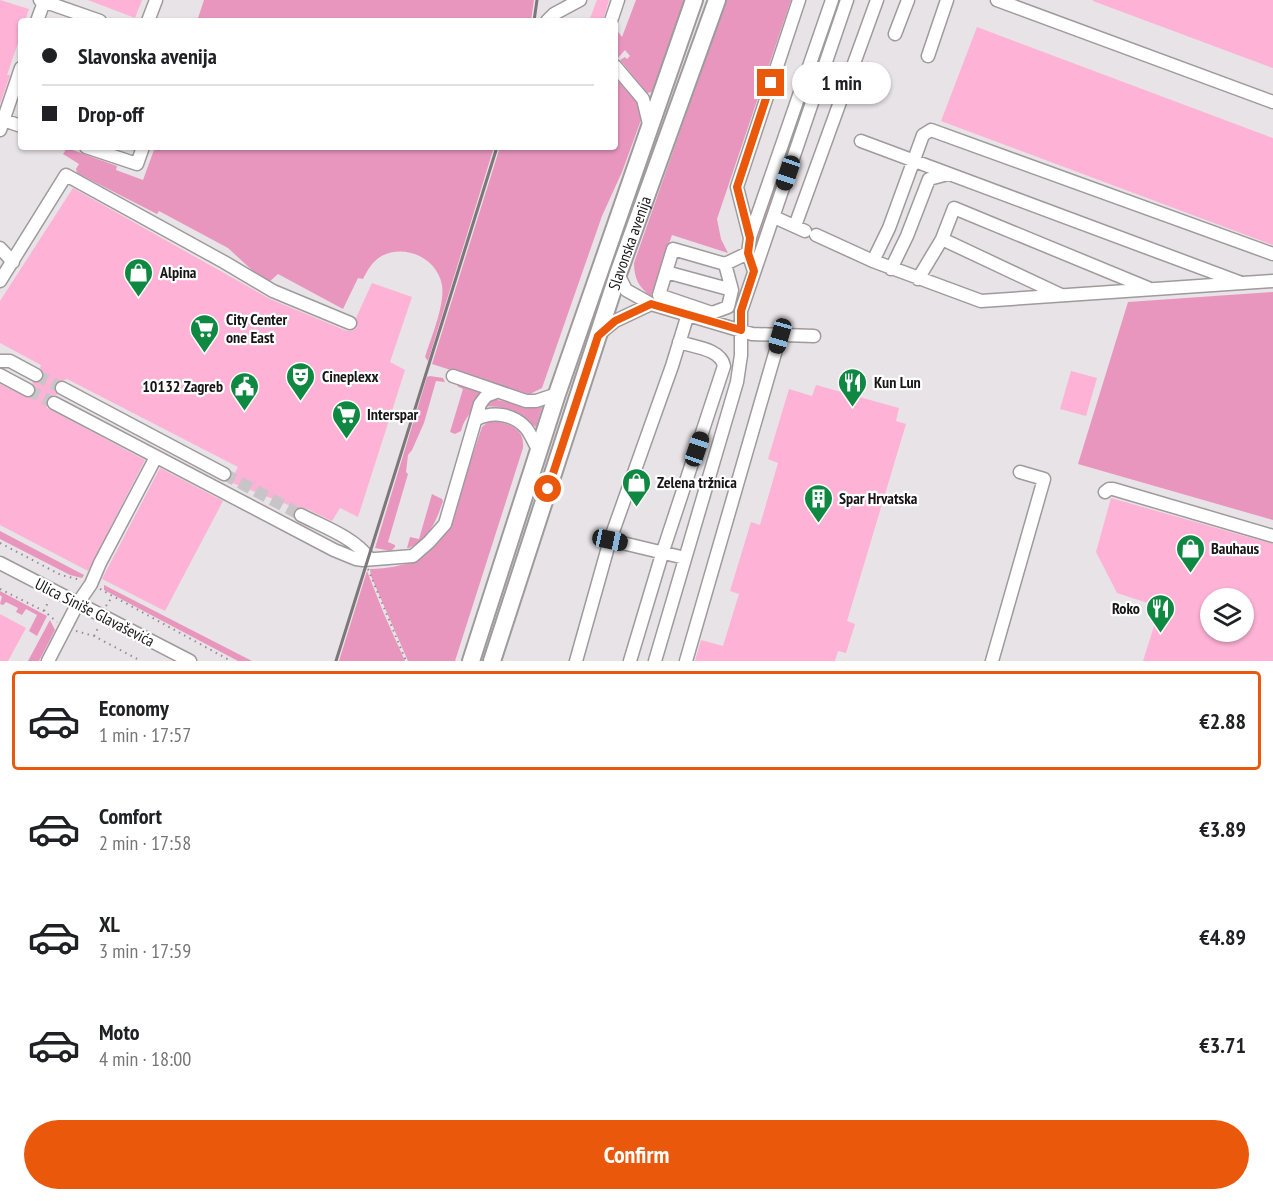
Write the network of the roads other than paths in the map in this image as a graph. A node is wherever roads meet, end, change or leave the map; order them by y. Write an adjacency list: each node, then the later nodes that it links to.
1 (156, 0): 16 (street)
2 (580, 0): 17 (street)
3 (618, 0): 18 (street)
4 (694, 0): 24 (main road, Slavonska avenija)
5 (717, 0): 45 (main road, Slavonska avenija)
6 (799, 0): 34 (street)
7 (832, 0): 34 (street)
8 (847, 0): 32 (street)
9 (877, 0): 33 (street)
10 (908, 0): 19 (street)
11 (947, 0): 20 (street)
12 (997, 0): 23 (street)
13 (42, 1): 14 (street); 15 (street)
14 (39, 18)
15 (91, 18)
16 (149, 18)
17 (550, 18)
18 (612, 18)
19 (895, 34)
20 (928, 56)
21 (618, 70): 24 (street)
22 (18, 77): 25 (street)
23 (1273, 102)
24 (650, 124): 68 (main road, Slavonska avenija)
25 (2, 125): 26 (street)
26 (18, 126)
27 (861, 141): 30 (street)
28 (95, 150): 29 (street)
29 (142, 150)
30 (913, 162): 31 (street); 38 (street); 39 (street)
31 (948, 174): 42 (street); 49 (street)
32 (774, 217): 33 (street); 43 (street)
33 (806, 231): 39 (street)
34 (750, 238): 37 (street)
35 (942, 239): 46 (street); 51 (street); 52 (street)
36 (0, 248): 40 (street)
37 (748, 253): 41 (street); 43 (street)
38 (1273, 254)
39 (873, 261): 42 (street)
40 (13, 262): 47 (street); 55 (street)
41 (725, 264): 44 (street); 50 (street)
42 (891, 269): 46 (street)
43 (754, 271): 56 (street)
44 (666, 272): 50 (street); 50 (street)
45 (618, 274): 53 (street); 57 (main road, Slavonska avenija)
46 (918, 279): 52 (street)
47 (0, 281)
48 (1273, 281): 49 (street)
49 (1243, 283): 51 (street)
50 (732, 290)
51 (1152, 290): 52 (street)
52 (1063, 296)
53 (651, 304): 54 (street); 57 (street)
54 (688, 314): 56 (street); 60 (street)
55 (350, 323)
56 (741, 330): 58 (street); 80 (street)
57 (598, 336): 87 (main road, Slavonska avenija)
58 (780, 336): 59 (street); 91 (street)
59 (814, 336)
60 (680, 342): 78 (street); 79 (street)
61 (0, 362): 63 (street)
62 (0, 375): 66 (street)
63 (36, 375)
64 (453, 376): 67 (street)
65 (62, 388): 74 (street)
66 (28, 390)
67 (496, 392): 68 (street); 70 (street)
68 (557, 394): 71 (main road, Slavonska avenija)
69 (54, 403): 72 (street)
70 (477, 419): 71 (street); 81 (street)
71 (538, 449): 86 (main road, Slavonska avenija)
72 (156, 457): 81 (street); 83 (street)
73 (1020, 471): 92 (street)
74 (224, 474)
75 (1105, 492): 77 (street)
76 (301, 515): 81 (street)
77 (1273, 536)
78 (610, 540): 79 (street); 88 (street)
79 (663, 552): 80 (street); 89 (street)
80 (685, 558): 90 (street)
81 (364, 562)
82 (0, 564): 83 (street, Ulica Siniše Glavaševića)
83 (78, 603): 84 (street); 85 (street, Ulica Siniše Glavaševića)
84 (48, 661)
85 (190, 661)
86 (471, 661)
87 (492, 661)
88 (576, 661)
89 (630, 661)
90 (655, 661)
91 (686, 661)
92 (993, 661)

